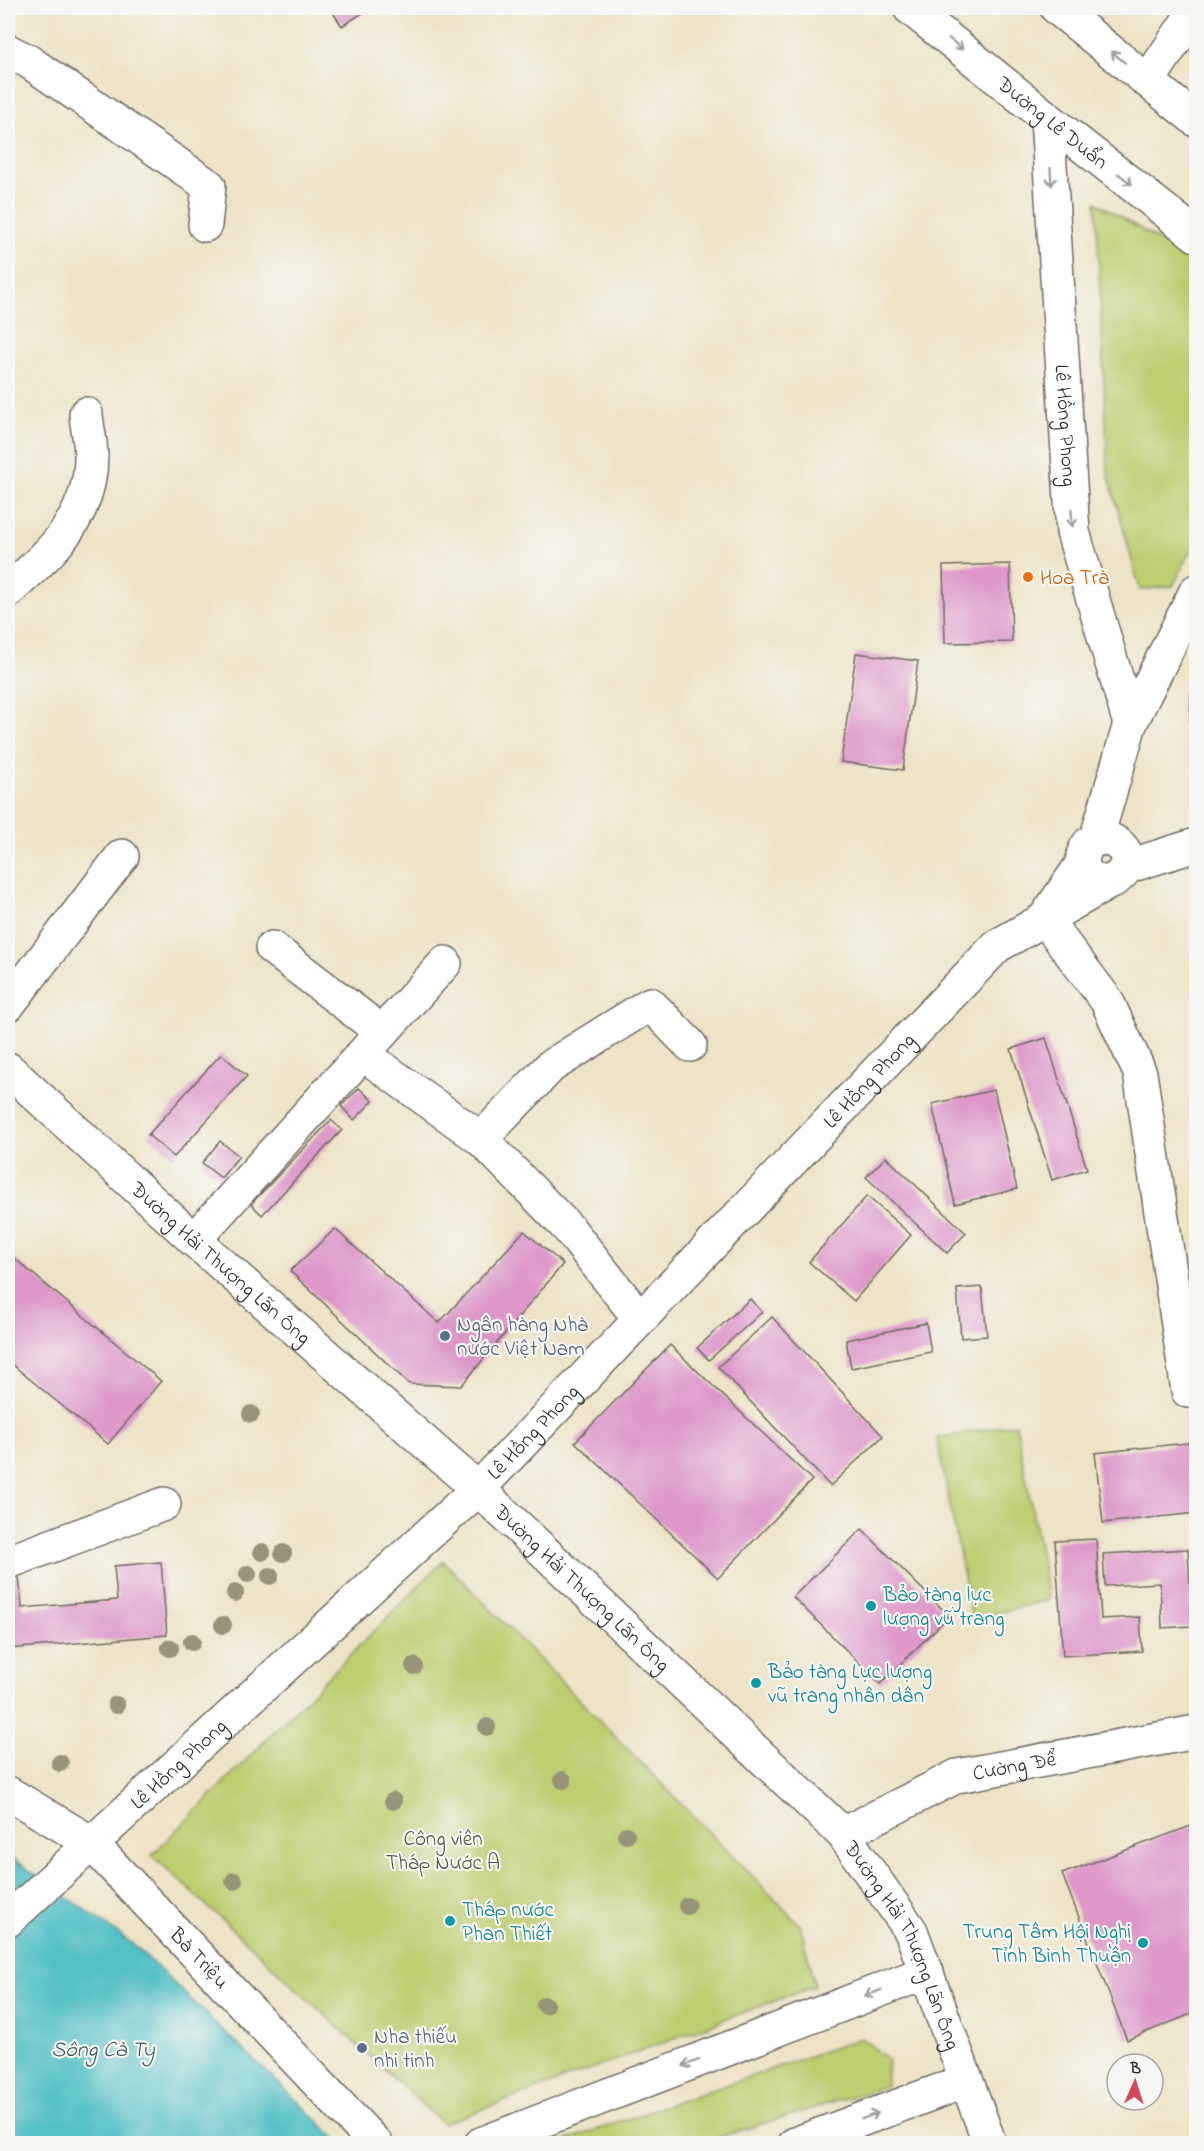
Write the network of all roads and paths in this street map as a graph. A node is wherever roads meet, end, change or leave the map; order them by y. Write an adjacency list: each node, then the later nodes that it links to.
1 (910, 8): 6 (street, Đường Lê Duẩn, one-way to 6)
2 (1057, 8): 5 (street, one-way to 2)
3 (1197, 9): 5 (street)
4 (8, 51): 8 (street)
5 (1148, 81): 7 (street)
6 (1047, 118): 9 (street, Đường Lê Duẩn, one-way to 9); 13 (street, Lê Hồng Phong, one-way to 13)
7 (1197, 120)
8 (205, 225)
9 (1197, 235)
10 (86, 414): 11 (street)
11 (8, 591)
12 (1197, 591): 13 (street, Lê Hồng Phong)
13 (1130, 724): 15 (street, Lê Hồng Phong)
14 (1197, 845): 17 (street, Lê Hồng Phong)
15 (1089, 852): 17 (street); 18 (street, Lê Hồng Phong)
16 (122, 856): 21 (street)
17 (1118, 874): 18 (street, Lê Hồng Phong)
18 (1045, 919): 27 (street, Lê Hồng Phong); 28 (street)
19 (272, 948): 22 (street)
20 (444, 963): 22 (street)
21 (8, 1005)
22 (373, 1043): 25 (street); 26 (street)
23 (690, 1045): 25 (street)
24 (8, 1069): 26 (street, Đường Hải Thượng Lãn Ông)
25 (481, 1139): 27 (street)
26 (194, 1240): 29 (street, Đường Hải Thượng Lãn Ông)
27 (640, 1319): 29 (street, Lê Hồng Phong)
28 (1188, 1391)
29 (478, 1489): 34 (street, Đường Hải Thượng Lãn Ông); 35 (street, Lê Hồng Phong)
30 (164, 1504): 31 (street)
31 (8, 1562)
32 (1197, 1732): 34 (street, Cường Để)
33 (8, 1793): 35 (street, Bà Triệu)
34 (843, 1834): 37 (street, Đường Hải Thượng Lãn Ông)
35 (90, 1842): 36 (street, Lê Hồng Phong); 39 (street, Bà Triệu)
36 (8, 1920)
37 (927, 1972): 38 (street, Đường Hải Thượng Lãn Ông); 40 (street, one-way to 40)
38 (966, 2081): 41 (street, one-way to 38); 42 (street, Đường Hải Thượng Lãn Ông)
39 (376, 2144)
40 (480, 2144)
41 (795, 2144)
42 (990, 2144)

